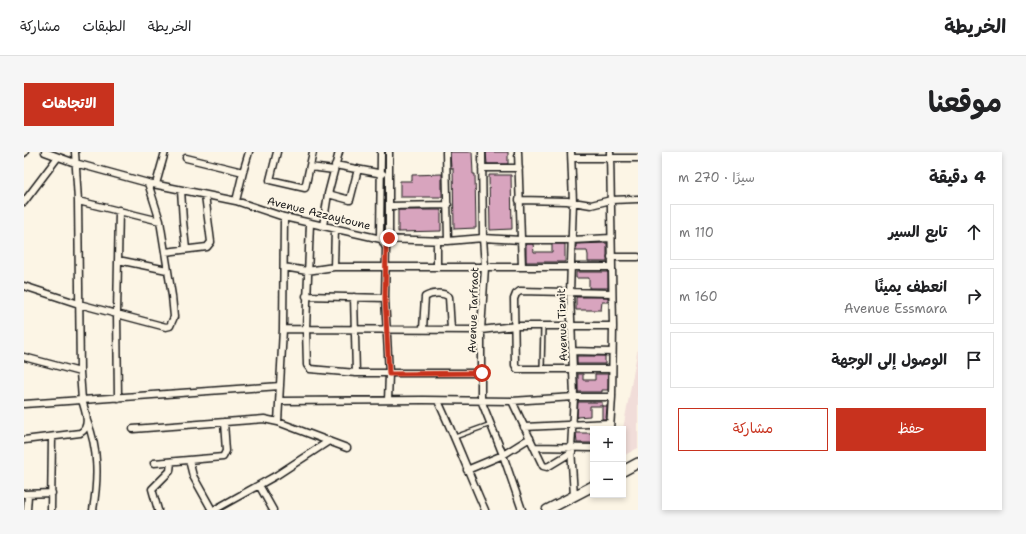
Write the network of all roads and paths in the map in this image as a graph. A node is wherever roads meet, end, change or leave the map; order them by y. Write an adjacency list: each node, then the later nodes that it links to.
1 (45, 152): 15 (street, Avenue Azzaytoune)
2 (75, 152): 18 (street)
3 (165, 152): 28 (street)
4 (249, 152): 24 (street)
5 (277, 152): 19 (street)
6 (313, 152): 19 (street)
7 (339, 152): 20 (street)
8 (381, 152): 25 (street)
9 (389, 152): 26 (street)
10 (446, 152): 39 (street)
11 (482, 152): 21 (street, Avenue Tarfraot)
12 (518, 152): 22 (street)
13 (572, 155): 14 (street); 38 (street, Avenue Tiznit)
14 (610, 155): 17 (street); 34 (street)
15 (58, 157): 18 (street, Avenue Azzaytoune); 37 (street)
16 (186, 158): 24 (street)
17 (638, 158)
18 (76, 163): 27 (street, Avenue Azzaytoune); 35 (street)
19 (310, 167): 20 (street)
20 (334, 168): 23 (street); 30 (street)
21 (482, 168): 22 (street); 47 (street, Avenue Tarfraot)
22 (519, 168): 33 (street)
23 (358, 169): 25 (street); 30 (street)
24 (243, 172): 36 (street)
25 (380, 174): 26 (street); 49 (street)
26 (389, 175): 40 (street)
27 (148, 183): 28 (street, Avenue Azzaytoune); 43 (street)
28 (156, 184): 29 (street, Avenue Azzaytoune)
29 (181, 190): 31 (street, Avenue Azzaytoune); 56 (street)
30 (328, 194): 45 (street)
31 (205, 195): 36 (street, Avenue Azzaytoune); 56 (street)
32 (638, 199): 34 (street)
33 (519, 200): 38 (street); 51 (street)
34 (612, 200): 38 (street); 48 (street)
35 (78, 201): 41 (street); 77 (street)
36 (236, 201): 42 (street, Avenue Azzaytoune)
37 (24, 202)
38 (573, 202): 52 (street, Avenue Tiznit)
39 (448, 205): 40 (street); 54 (street)
40 (389, 206): 50 (street)
41 (119, 210): 43 (street); 60 (street)
42 (284, 217): 44 (street, Avenue Azzaytoune); 62 (street)
43 (160, 221): 57 (street)
44 (310, 223): 45 (street, Avenue Azzaytoune); 70 (street)
45 (323, 226): 46 (street, Avenue Azzaytoune)
46 (335, 229): 49 (street, Avenue Azzaytoune); 63 (street)
47 (483, 238): 51 (street, Avenue Azzaytoune); 54 (street, Avenue Azzaytoune); 65 (street, Avenue Tarfraot)
48 (611, 238): 52 (street, Avenue Azzaytoune); 58 (street)
49 (381, 239): 50 (street, Avenue Azzaytoune); 55 (street)
50 (389, 240): 53 (street, Avenue Azzaytoune); 55 (street)
51 (521, 240): 52 (street, Avenue Azzaytoune); 66 (street)
52 (572, 240): 61 (street, Avenue Tiznit)
53 (437, 241): 54 (street, Avenue Azzaytoune); 64 (street)
54 (448, 241)
55 (386, 248): 67 (street)
56 (186, 249): 57 (street)
57 (165, 252): 69 (street)
58 (611, 257): 59 (street); 68 (street)
59 (638, 257)
60 (118, 260): 69 (street); 78 (street)
61 (571, 266): 66 (street); 68 (street); 72 (street, Avenue Tiznit)
62 (284, 267): 70 (street); 83 (street)
63 (334, 267): 67 (street); 70 (street)
64 (437, 267): 65 (street); 67 (street)
65 (485, 267): 66 (street); 89 (street, Avenue Tarfraot)
66 (522, 267)
67 (386, 268): 76 (street)
68 (611, 268): 73 (street)
69 (167, 270): 78 (street)
70 (307, 271): 74 (street)
71 (24, 286): 77 (street)
72 (570, 293): 73 (street); 79 (street); 81 (street, Avenue Tiznit)
73 (612, 293): 82 (street)
74 (306, 296): 75 (street); 84 (street)
75 (354, 297): 76 (street); 88 (street)
76 (385, 298): 85 (street)
77 (79, 304): 78 (street); 96 (street)
78 (117, 313): 103 (street)
79 (514, 326): 80 (street); 89 (street); 93 (street)
80 (543, 326): 81 (street); 93 (lane)
81 (570, 326): 82 (street); 90 (street, Avenue Tiznit)
82 (613, 326): 91 (street)
83 (283, 329): 84 (street); 100 (street)
84 (306, 329): 88 (street); 97 (street)
85 (387, 329): 86 (street); 88 (street); 99 (street)
86 (423, 329): 87 (street); 87 (street)
87 (451, 329): 89 (street)
88 (355, 330): 97 (street)
89 (481, 330): 98 (street, Avenue Tarfraot)
90 (572, 351): 91 (street); 94 (street, Avenue Tiznit)
91 (612, 352): 95 (street)
92 (24, 357): 96 (street)
93 (542, 369): 94 (street)
94 (573, 369): 95 (street); 101 (street, Avenue Tiznit)
95 (612, 369): 102 (street)
96 (80, 372): 104 (street)
97 (356, 373): 99 (street)
98 (482, 373): 99 (street); 106 (street, Avenue Tarfraot)
99 (389, 374): 105 (street)
100 (280, 386): 103 (street); 107 (street)
101 (574, 397): 102 (street); 109 (street); 115 (street, Avenue Tiznit)
102 (612, 397): 116 (street)
103 (118, 398): 104 (street)
104 (82, 400): 110 (street); 111 (street)
105 (388, 400): 107 (street); 108 (street)
106 (481, 400): 108 (street); 109 (street); 114 (street, Avenue Tarfraot)
107 (280, 401): 113 (street)
108 (438, 401): 120 (street)
109 (512, 401): 117 (street)
110 (24, 404)
111 (87, 422): 119 (street); 142 (street)
112 (224, 422): 113 (street); 118 (street); 129 (street)
113 (278, 422): 123 (street)
114 (491, 424): 120 (lane); 128 (street, Avenue Tarfraot)
115 (573, 424): 116 (street); 117 (street); 127 (street, Avenue Tiznit)
116 (610, 426)
117 (524, 427): 121 (street)
118 (133, 429)
119 (52, 436): 122 (street); 137 (street)
120 (455, 437): 134 (street)
121 (530, 438): 124 (street); 128 (street)
122 (24, 440)
123 (330, 442): 125 (street); 135 (street)
124 (535, 447): 127 (street); 127 (street)
125 (347, 448)
126 (590, 448): 127 (street)
127 (572, 450): 139 (street, Avenue Tiznit)
128 (503, 455): 134 (street); 147 (street, Avenue Tarfraot)
129 (189, 460): 130 (street); 144 (street)
130 (172, 462): 131 (street); 143 (street)
131 (154, 463)
132 (638, 463): 133 (street)
133 (626, 469)
134 (467, 470): 146 (street)
135 (259, 485): 144 (street); 145 (street)
136 (590, 488): 139 (street)
137 (52, 493): 138 (street); 141 (street)
138 (26, 495): 140 (street)
139 (574, 496): 148 (street)
140 (27, 510)
141 (52, 510)
142 (94, 510)
143 (158, 510)
144 (213, 510)
145 (273, 510)
146 (485, 510)
147 (522, 510)
148 (547, 510)

